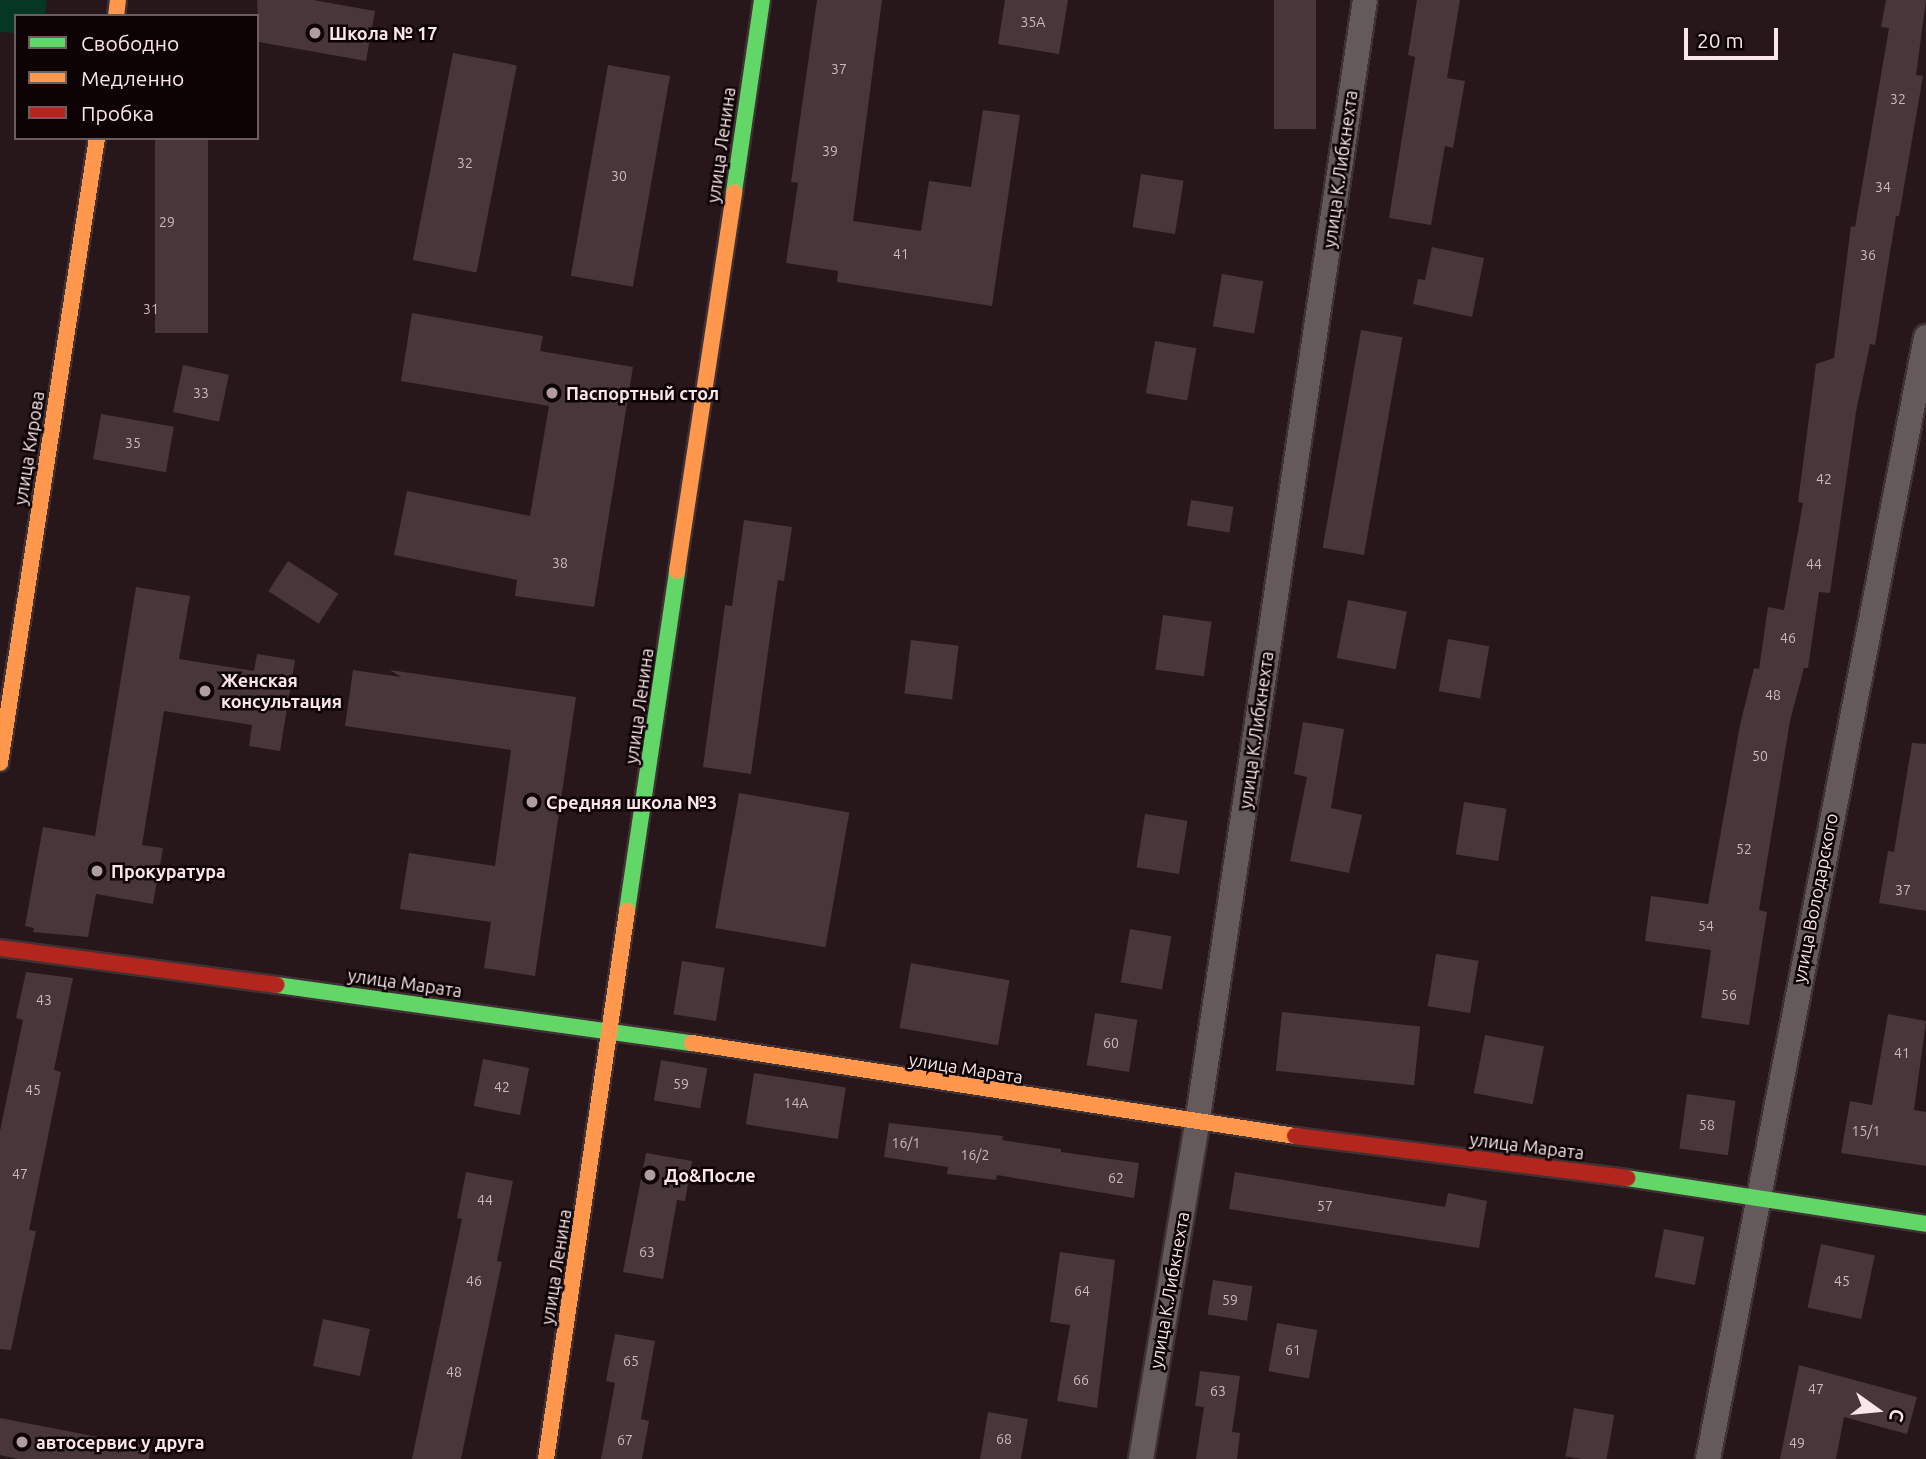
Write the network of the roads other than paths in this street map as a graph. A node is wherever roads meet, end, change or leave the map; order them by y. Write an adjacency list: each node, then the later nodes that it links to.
1 (762, 0): 7 (main road, улица Ленина)
2 (1365, 0): 8 (street, улица К.Либкнехта)
3 (97, 140): 5 (main road, улица Кирова)
4 (1926, 337): 9 (street, улица Володарского)
5 (0, 763)
6 (0, 948): 7 (main road, улица Марата)
7 (611, 1030): 8 (main road, улица Марата); 11 (main road, улица Ленина)
8 (1198, 1124): 9 (main road, улица Марата); 12 (street, улица К.Либкнехта)
9 (1755, 1197): 10 (main road, улица Марата); 13 (street, улица Володарского)
10 (1926, 1224)
11 (547, 1459)
12 (1141, 1459)
13 (1708, 1459)

